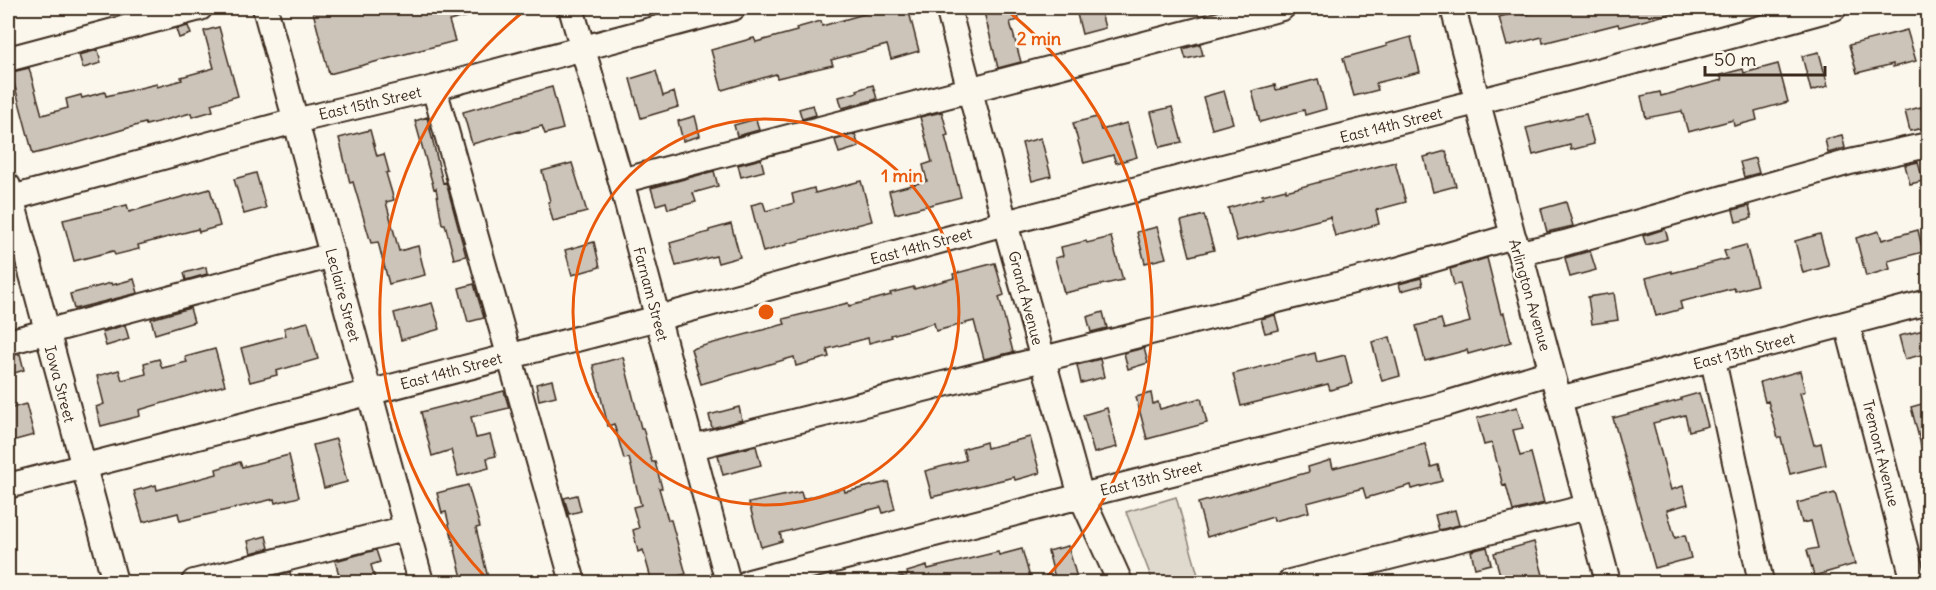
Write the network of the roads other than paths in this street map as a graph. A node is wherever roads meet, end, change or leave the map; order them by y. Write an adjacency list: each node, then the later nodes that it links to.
1 (200, 8): 10 (street)
2 (265, 8): 14 (street, Leclaire Street)
3 (571, 8): 9 (street, Farnam Street)
4 (733, 8): 9 (street, East 15th Street)
5 (948, 8): 12 (street, Grand Avenue)
6 (1282, 8): 12 (street)
7 (1454, 8): 13 (street, Arlington Avenue)
8 (1834, 8): 13 (street, East 14th Street)
9 (583, 48): 11 (street, East 15th Street); 16 (street, Farnam Street)
10 (8, 59)
11 (434, 88): 14 (street, East 15th Street); 26 (street)
12 (970, 89): 16 (street); 18 (street, Grand Avenue)
13 (1479, 102): 18 (street, East 14th Street); 19 (street, Arlington Avenue)
14 (295, 121): 17 (street, East 15th Street); 20 (street, Leclaire Street)
15 (1929, 145): 19 (street)
16 (621, 181): 22 (street, Farnam Street)
17 (9, 194): 24 (street, Iowa Street)
18 (1005, 223): 22 (street, East 14th Street); 27 (street, Grand Avenue)
19 (1516, 245): 27 (street); 29 (street, Arlington Avenue)
20 (333, 255): 24 (street); 30 (street, Leclaire Street)
21 (1929, 302): 23 (street, East 13th Street)
22 (658, 318): 26 (street, East 14th Street); 32 (street, Farnam Street)
23 (1847, 324): 28 (street, East 13th Street); 48 (street, Tremont Avenue)
24 (46, 331): 25 (street); 33 (street, Iowa Street)
25 (8, 342)
26 (510, 356): 30 (street, East 14th Street); 41 (street)
27 (1042, 358): 32 (street); 35 (street, Grand Avenue)
28 (1713, 360): 31 (street, East 13th Street); 47 (street)
29 (1551, 372): 31 (street, Arlington Avenue); 35 (street, East 13th Street)
30 (370, 393): 33 (street, East 14th Street); 37 (street, Leclaire Street)
31 (1559, 399): 36 (street, Arlington Avenue)
32 (693, 447): 42 (street, Farnam Street)
33 (83, 467): 34 (street, East 14th Street); 38 (street, Iowa Street)
34 (8, 486)
35 (1081, 496): 43 (street, East 13th Street); 44 (street, Grand Avenue)
36 (1587, 507): 45 (street); 46 (street, Arlington Avenue)
37 (407, 528): 39 (street); 40 (street, Leclaire Street)
38 (114, 582)
39 (194, 582)
40 (421, 582)
41 (573, 582)
42 (728, 582)
43 (749, 582)
44 (1120, 582)
45 (1290, 582)
46 (1608, 582)
47 (1761, 582)
48 (1914, 582)

